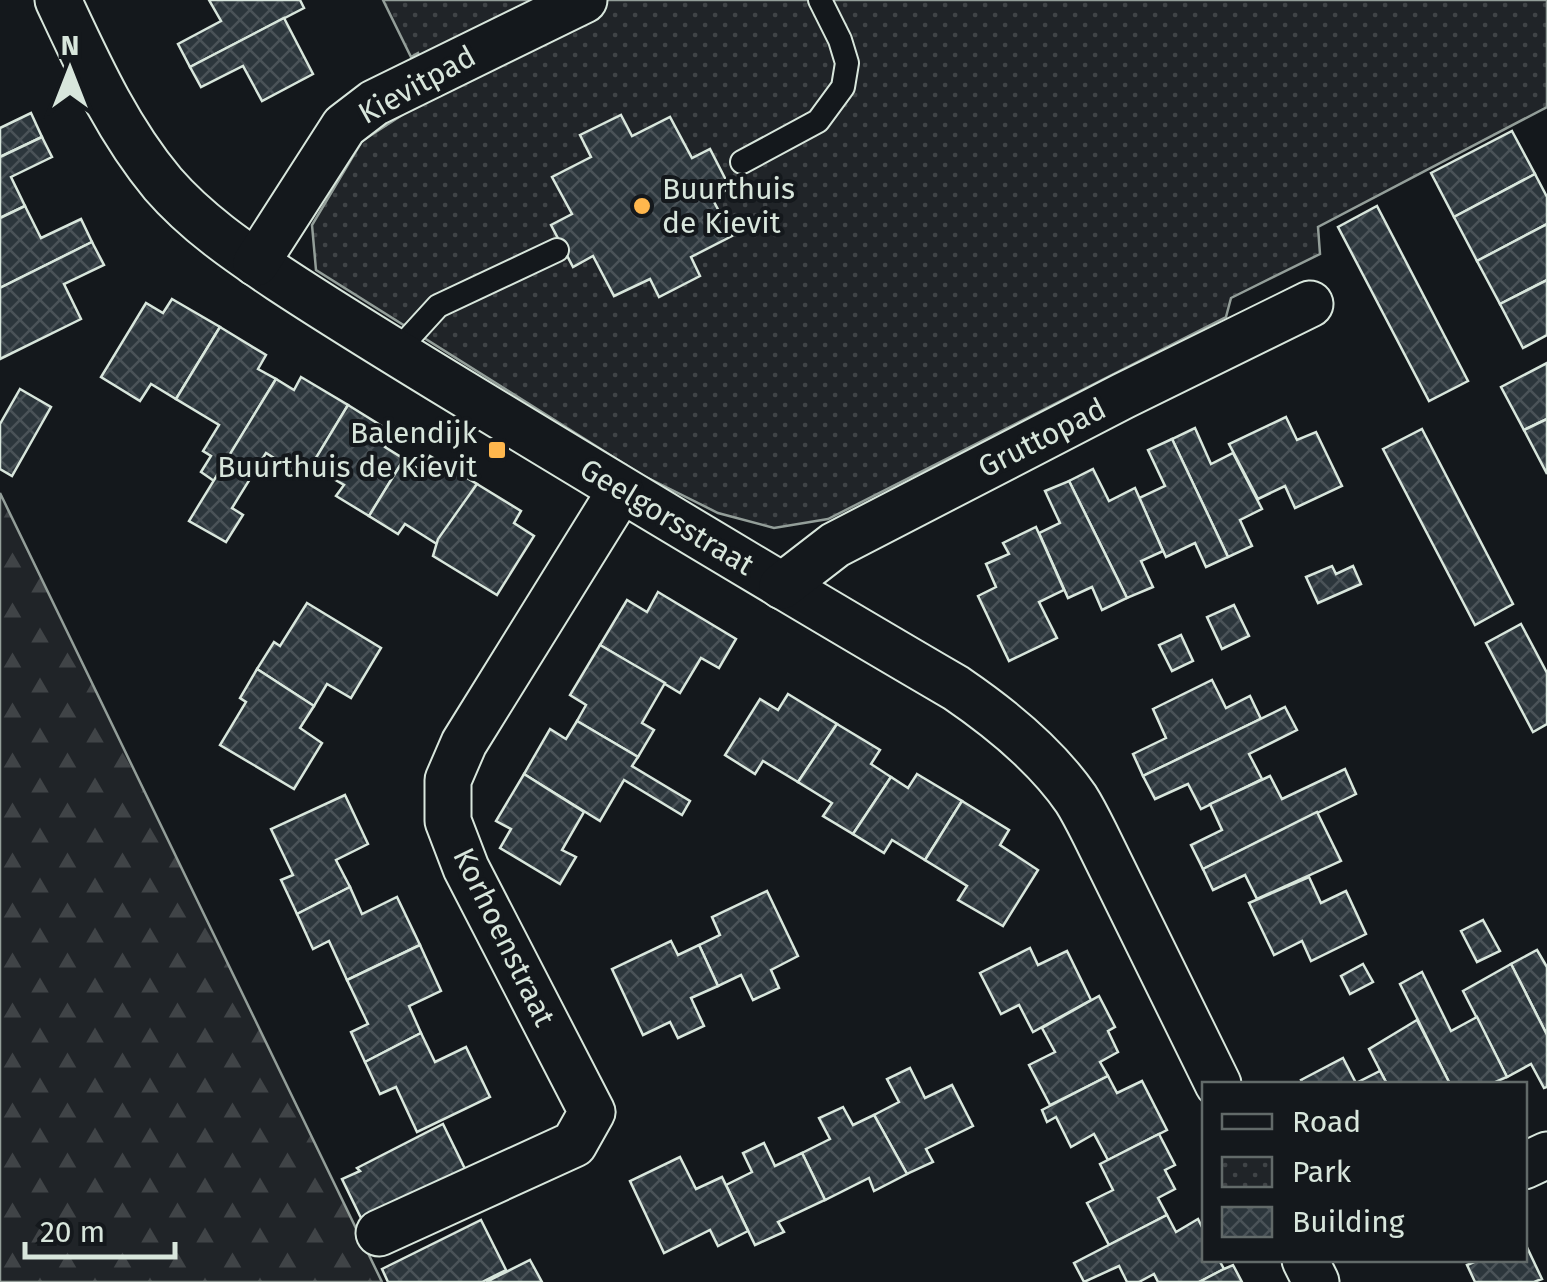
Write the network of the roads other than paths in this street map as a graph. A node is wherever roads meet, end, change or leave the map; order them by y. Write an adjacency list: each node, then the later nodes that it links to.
1 (58, 0): 6 (street, Geelgorsstraat)
2 (584, 0): 6 (street, Kievitpad)
3 (820, 0): 4 (lane)
4 (742, 162)
5 (557, 250): 8 (lane)
6 (256, 263): 8 (street, Geelgorsstraat)
7 (1310, 304): 10 (street, Gruttopad)
8 (396, 352): 9 (street, Geelgorsstraat)
9 (620, 490): 10 (street, Geelgorsstraat); 12 (street, Korhoenstraat)
10 (782, 586): 11 (street, Geelgorsstraat)
11 (1217, 1082)
12 (380, 1234)

